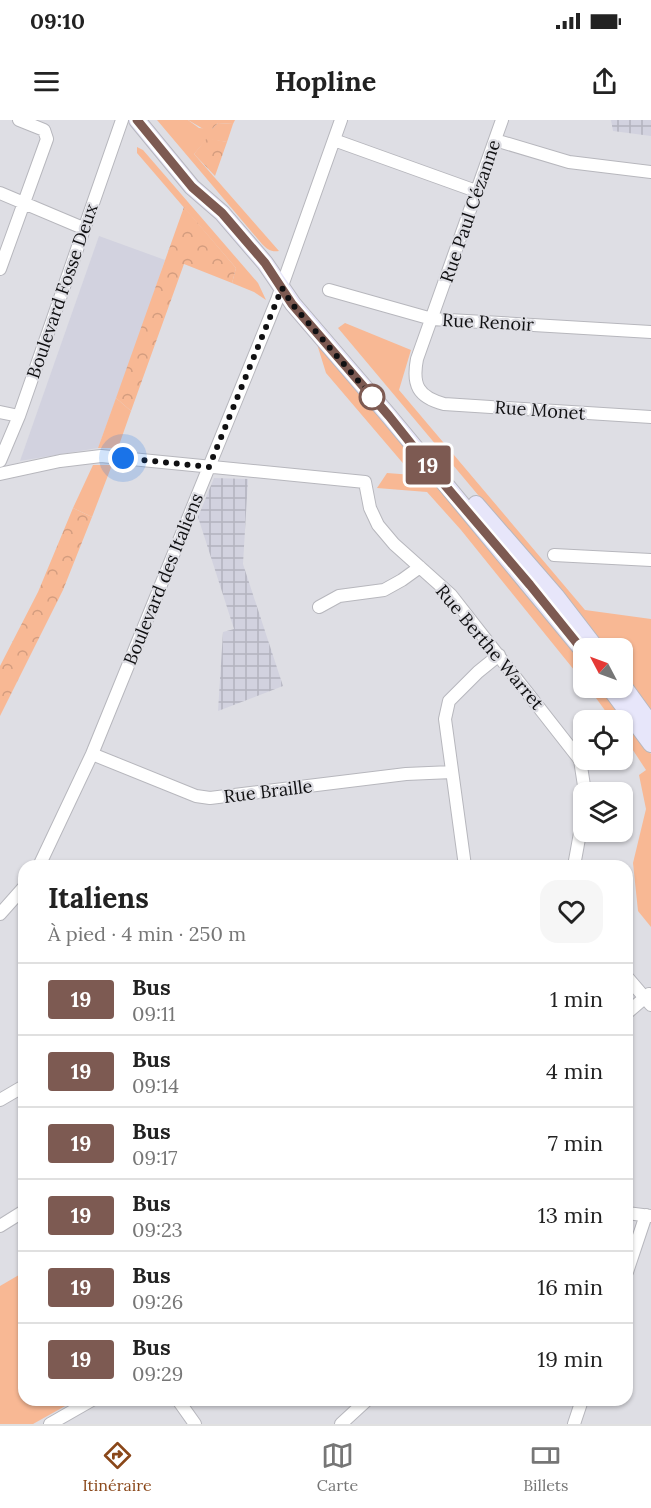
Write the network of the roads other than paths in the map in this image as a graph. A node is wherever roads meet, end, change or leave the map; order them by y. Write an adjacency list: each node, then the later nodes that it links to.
1 (19, 120): 11 (street)
2 (122, 120): 12 (street, Boulevard Fosse Deux)
3 (137, 120): 14 (main road)
4 (341, 120): 6 (street, Boulevard des Italiens)
5 (502, 120): 7 (street, Rue Paul Cézanne)
6 (334, 140): 9 (street); 14 (street, Boulevard des Italiens)
7 (495, 140): 8 (street); 9 (street, Rue Paul Cézanne)
8 (651, 172)
9 (476, 191): 16 (street, Rue Paul Cézanne)
10 (0, 193): 11 (street)
11 (25, 203): 12 (street); 13 (street)
12 (83, 228): 20 (street, Boulevard Fosse Deux)
13 (0, 269)
14 (282, 288): 21 (main road); 24 (street, Boulevard des Italiens)
15 (328, 290): 16 (street, Rue Renoir)
16 (432, 319): 17 (street, Rue Renoir); 18 (street, Rue Paul Cézanne)
17 (651, 332)
18 (429, 400): 22 (street, Rue Monet)
19 (0, 412): 20 (street)
20 (19, 416): 23 (street, Boulevard Fosse Deux)
21 (389, 416): 30 (main road); 31 (main road)
22 (651, 417)
23 (0, 461)
24 (209, 467): 25 (street); 28 (street, Rue Berthe Warret); 37 (street, Boulevard des Italiens)
25 (0, 474)
26 (554, 555): 27 (street)
27 (651, 560)
28 (420, 567): 29 (street); 32 (street, Rue Berthe Warret)
29 (319, 607)
30 (573, 638)
31 (588, 638)
32 (499, 655): 38 (street); 39 (street, Rue Berthe Warret)
33 (617, 698): 36 (main road)
34 (632, 698): 35 (main road)
35 (651, 724)
36 (651, 744)
37 (92, 754): 38 (street, Rue Braille); 41 (street, Boulevard des Italiens)
38 (452, 772): 42 (street)
39 (583, 782)
40 (578, 842): 43 (street)
41 (42, 860)
42 (464, 860)
43 (575, 860)
44 (18, 894): 45 (street)
45 (0, 914)
46 (633, 983): 47 (street)
47 (649, 998): 48 (street)
48 (633, 1008)
49 (18, 1090): 50 (street)
50 (0, 1100)
51 (633, 1214): 53 (street)
52 (18, 1215): 54 (street)
53 (649, 1216): 55 (street)
54 (0, 1226)
55 (633, 1257)
56 (82, 1406): 60 (street)
57 (182, 1406): 61 (street)
58 (360, 1406): 62 (street)
59 (580, 1406): 63 (street)
60 (50, 1424)
61 (195, 1424)
62 (341, 1424)
63 (574, 1424)

